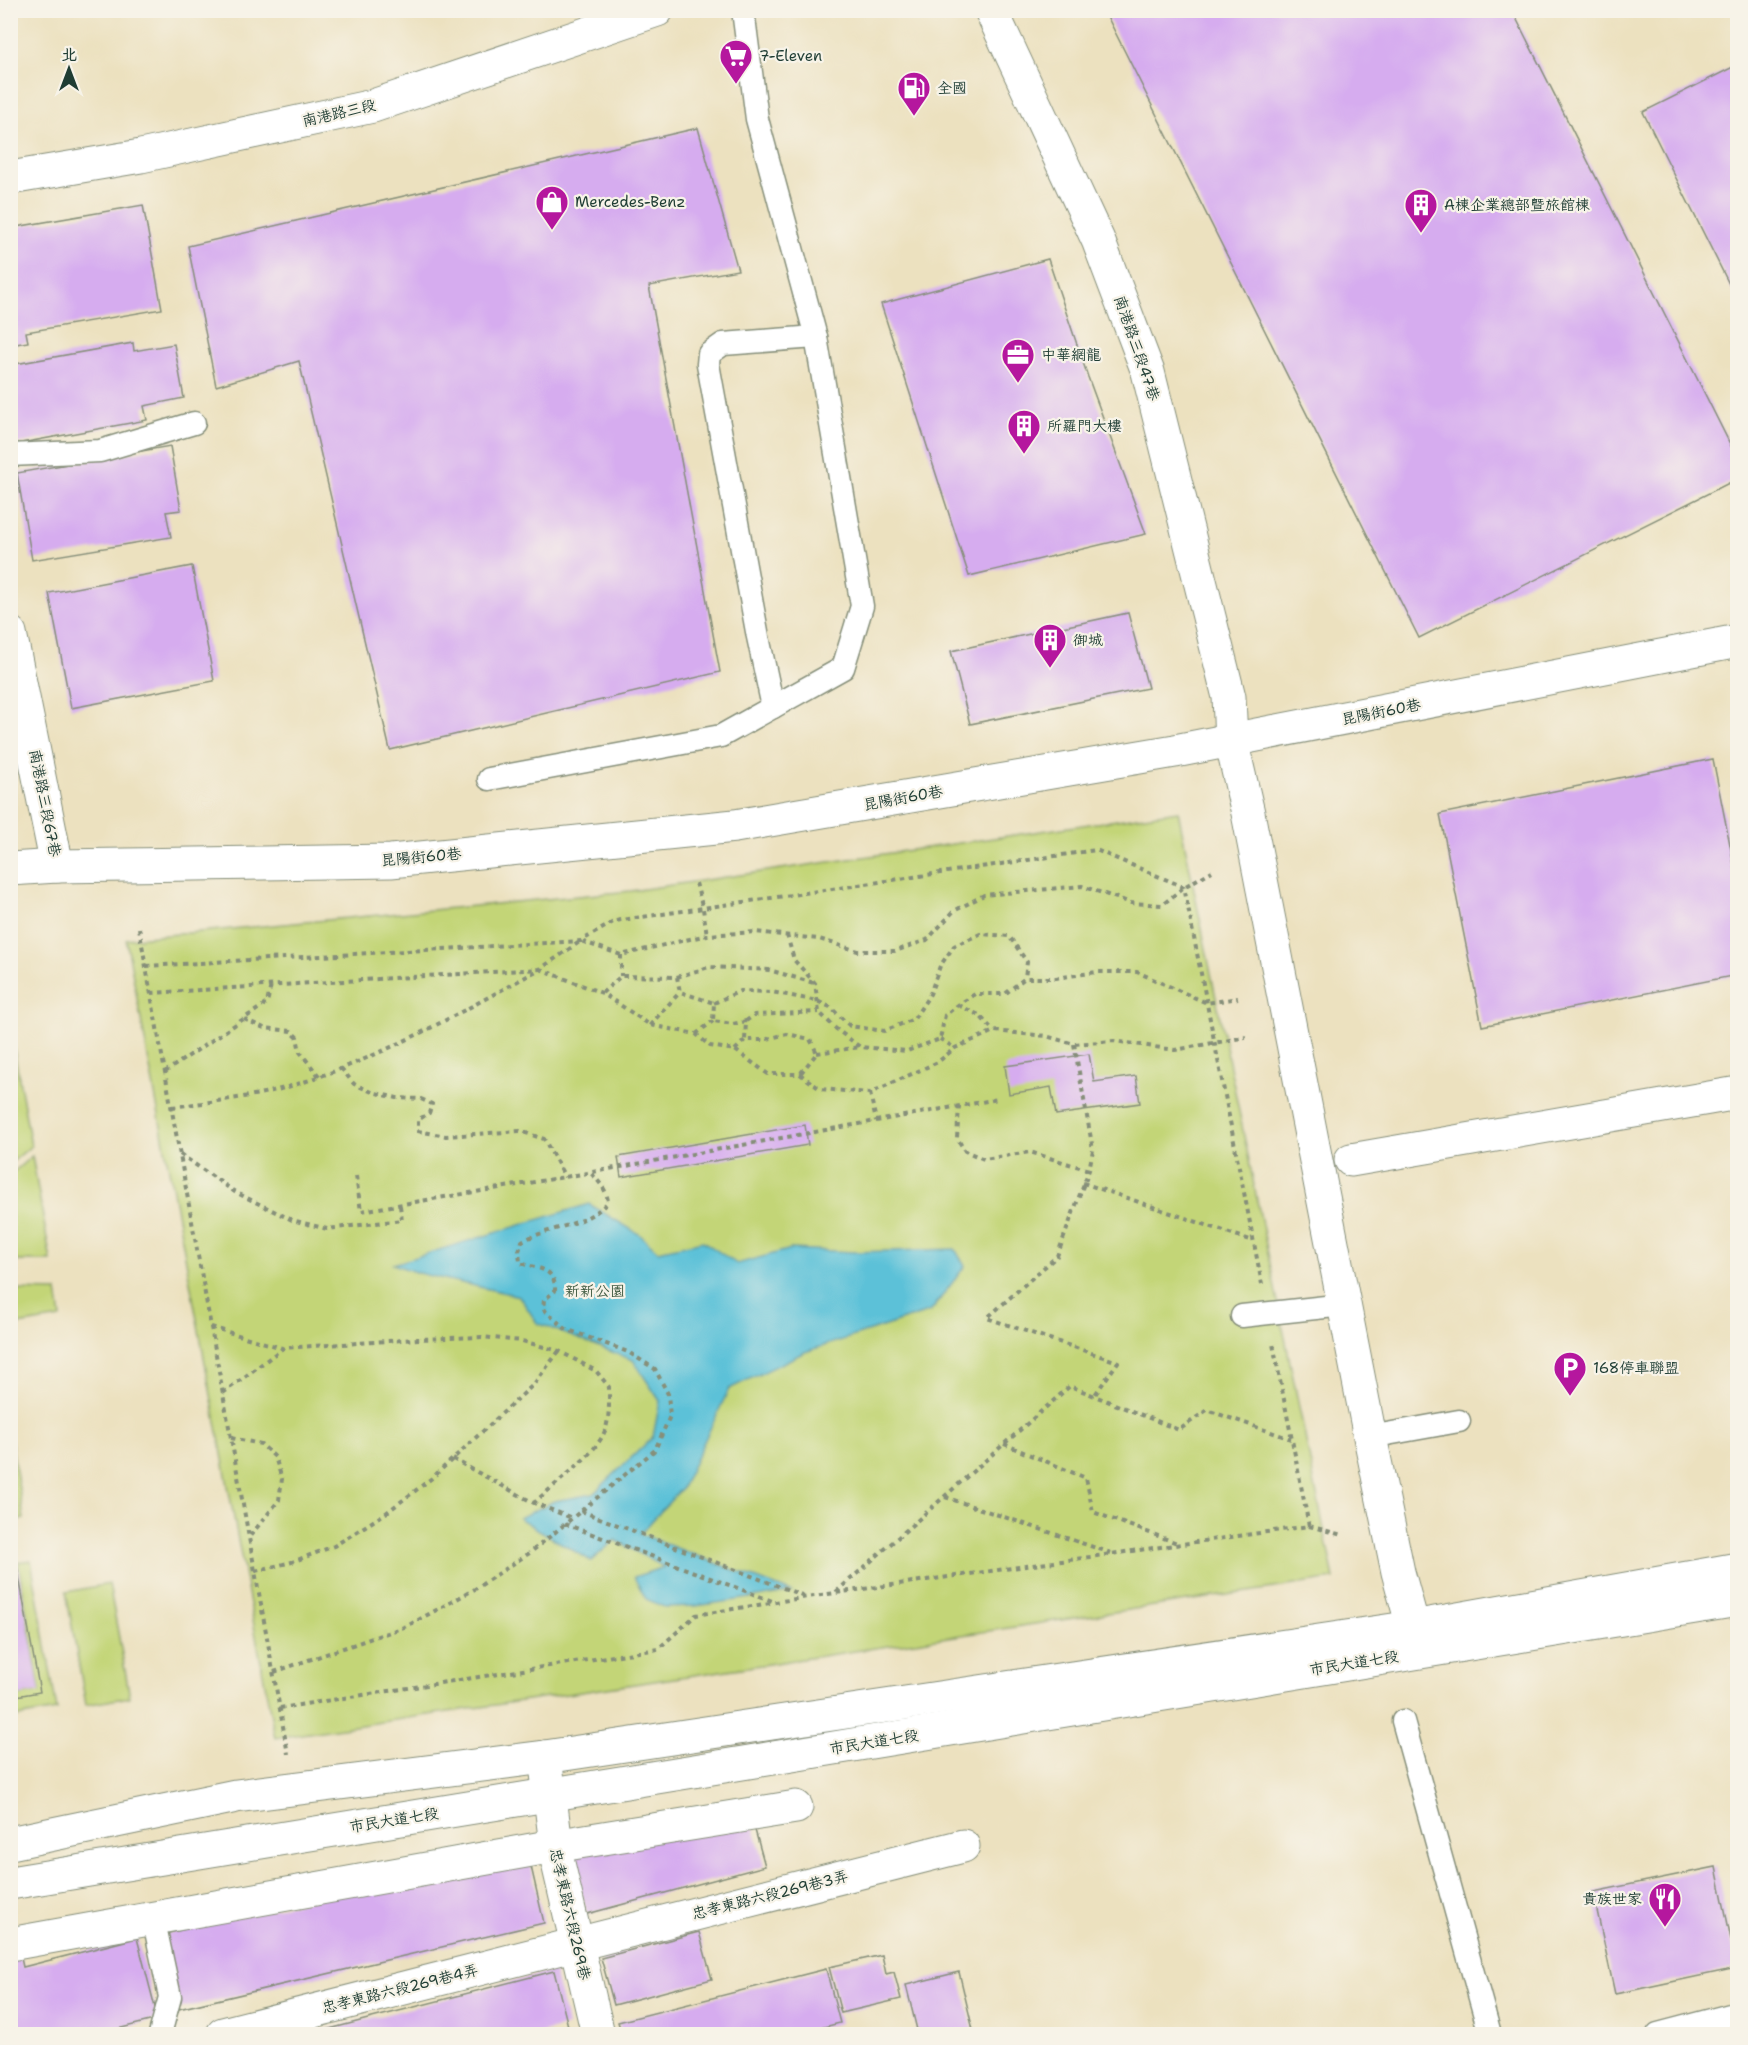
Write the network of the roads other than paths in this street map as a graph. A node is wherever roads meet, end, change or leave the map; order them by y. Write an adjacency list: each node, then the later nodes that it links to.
1 (657, 10): 4 (street, 南港路三段)
2 (743, 10): 5 (lane)
3 (991, 10): 11 (street, 南港路三段47巷)
4 (10, 178)
5 (816, 337): 10 (lane); 10 (lane)
6 (194, 423): 7 (lane)
7 (10, 455)
8 (10, 633): 13 (street, 南港路三段67巷)
9 (1737, 641): 11 (street, 昆陽街60巷)
10 (773, 707): 12 (lane)
11 (1231, 740): 13 (street, 昆陽街60巷); 17 (street, 南港路三段47巷)
12 (489, 779)
13 (57, 866): 14 (street, 昆陽街60巷)
14 (10, 869)
15 (1737, 1094): 16 (street)
16 (1351, 1160)
17 (1344, 1305): 18 (lane); 20 (street, 南港路三段47巷)
18 (1242, 1316)
19 (1458, 1421): 20 (lane)
20 (1370, 1437): 23 (street, 南港路三段47巷)
21 (1737, 1569): 23 (street, 市民大道七段)
22 (1737, 1600): 26 (street, 市民大道七段)
23 (1413, 1628): 25 (street, 市民大道七段)
24 (1403, 1721): 39 (lane)
25 (545, 1757): 26 (street, 忠孝東路六段269巷); 28 (street, 市民大道七段)
26 (549, 1795): 29 (street, 忠孝東路六段269巷); 31 (street, 市民大道七段)
27 (796, 1807): 29 (street)
28 (10, 1843)
29 (554, 1846): 32 (street); 34 (street, 忠孝東路六段269巷)
30 (963, 1846): 34 (street, 忠孝東路六段269巷3弄)
31 (10, 1883)
32 (153, 1917): 33 (street); 36 (lane)
33 (10, 1944)
34 (577, 1944): 37 (street, 忠孝東路六段269巷4弄); 38 (street, 忠孝東路六段269巷)
35 (1737, 2013): 40 (lane)
36 (160, 2034)
37 (223, 2034)
38 (598, 2034)
39 (1490, 2034)
40 (1658, 2034)

